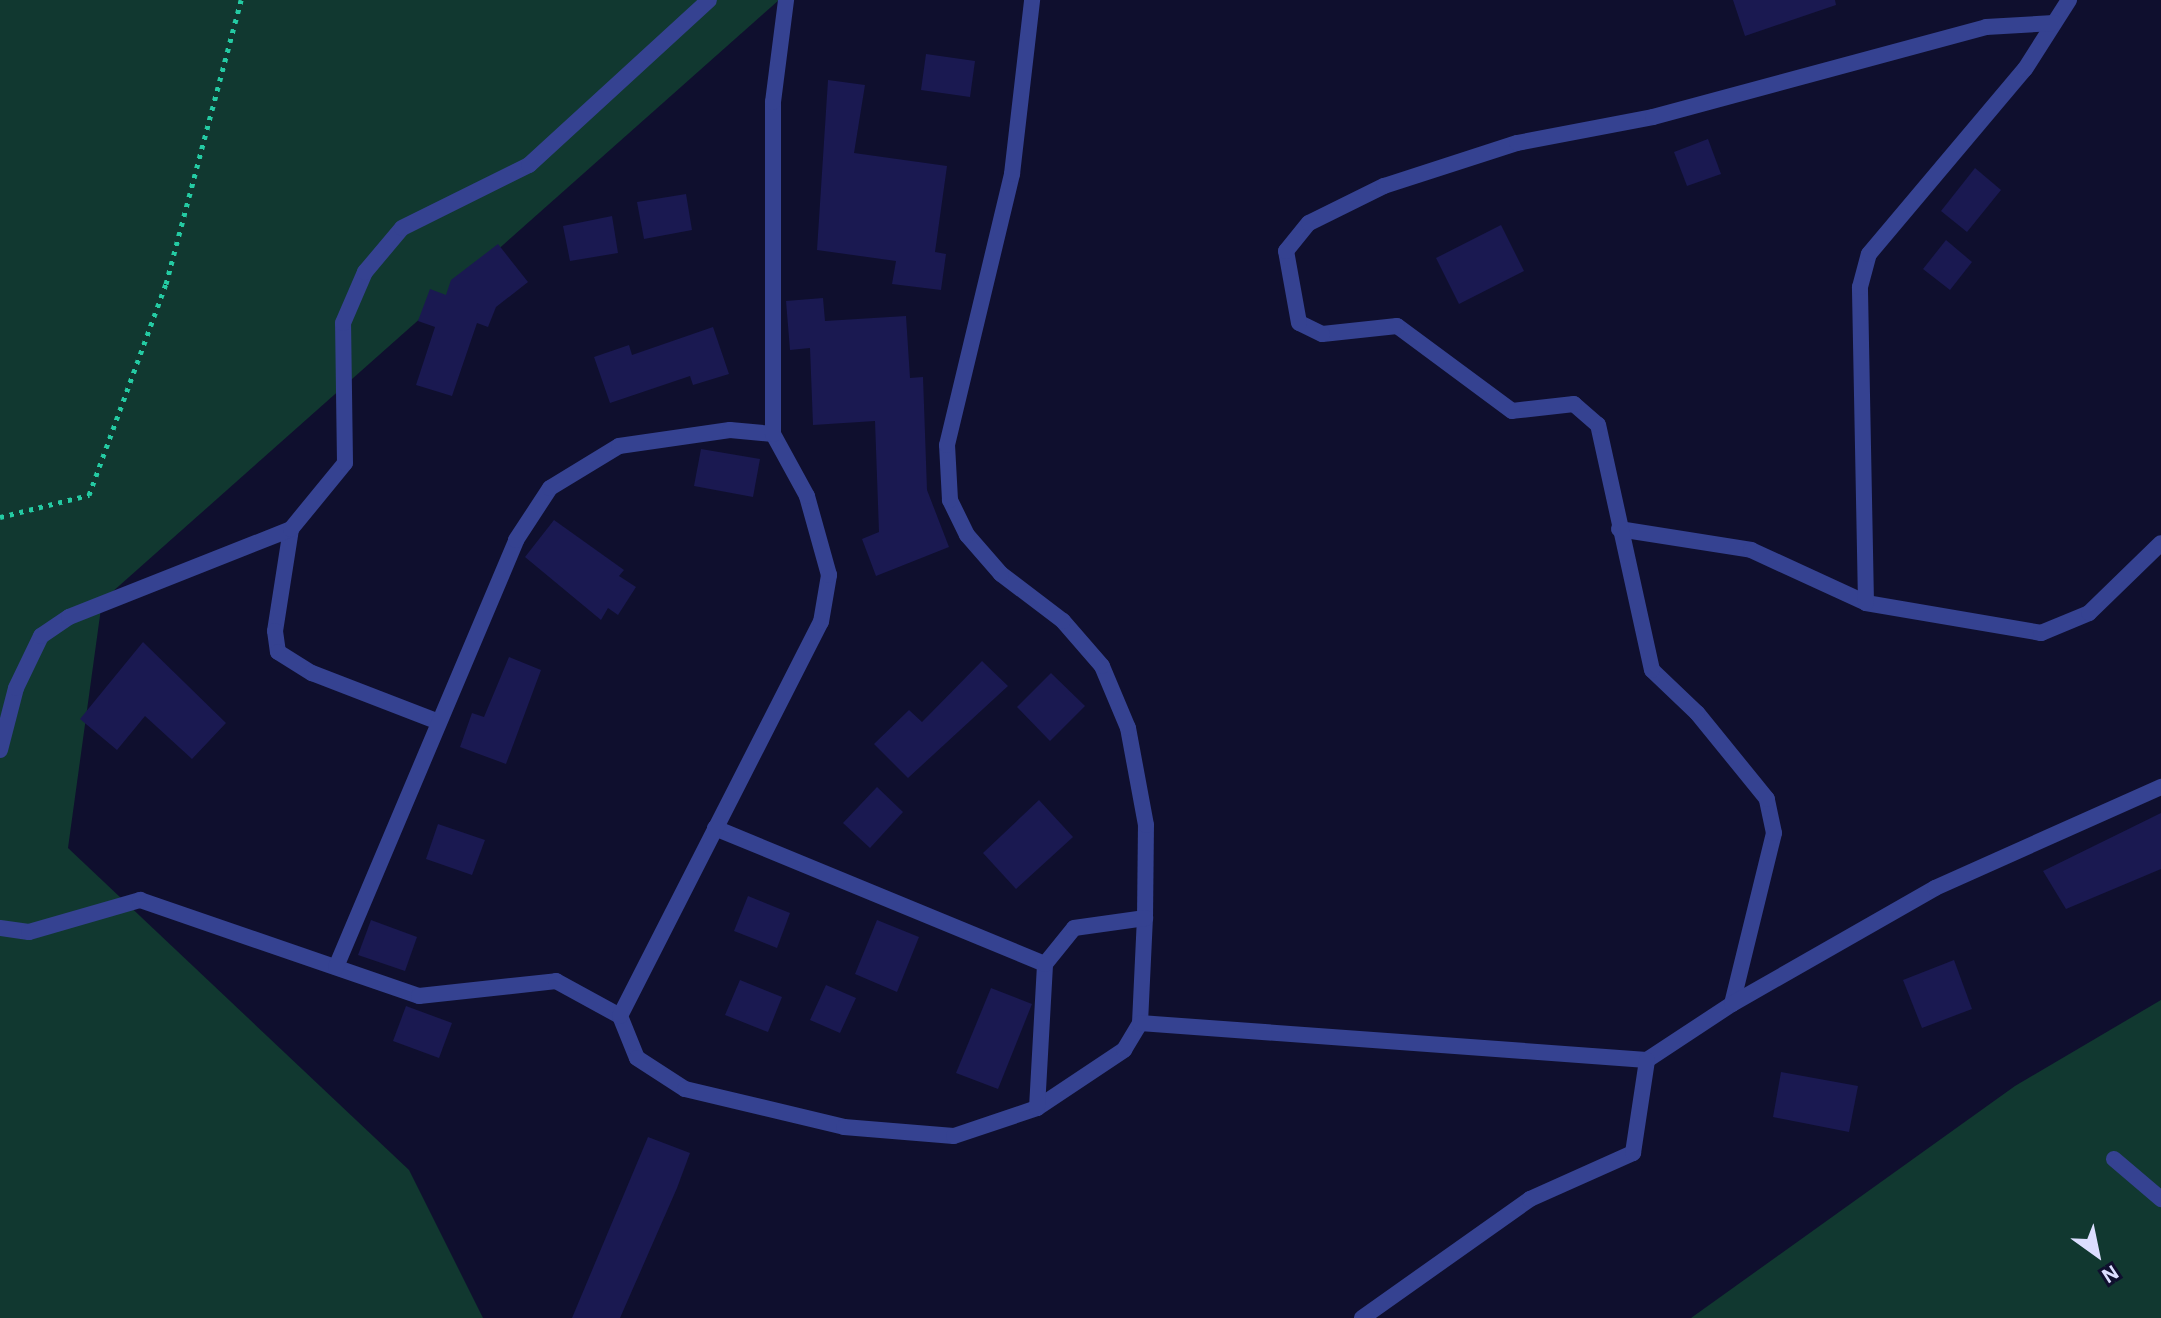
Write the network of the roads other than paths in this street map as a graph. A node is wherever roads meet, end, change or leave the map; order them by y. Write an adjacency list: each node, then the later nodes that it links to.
1 (709, 0): 7 (street)
2 (786, 0): 6 (street)
3 (1032, 0): 15 (street)
4 (2069, 0): 5 (street)
5 (2054, 23): 8 (street); 10 (street)
6 (773, 434): 11 (street); 14 (street)
7 (291, 529): 11 (street); 12 (street)
8 (1619, 529): 10 (street); 19 (street)
9 (2161, 543): 10 (street)
10 (1866, 603)
11 (439, 722): 18 (street)
12 (0, 750)
13 (2161, 787): 19 (street)
14 (715, 828): 17 (street); 20 (street)
15 (1145, 918): 17 (street); 21 (street)
16 (0, 928): 18 (street)
17 (1045, 964): 23 (street)
18 (336, 967): 20 (street)
19 (1732, 1004): 22 (street)
20 (620, 1016): 23 (street)
21 (1140, 1023): 22 (street); 23 (street)
22 (1647, 1060): 26 (street)
23 (1037, 1108)
24 (2114, 1159): 25 (street)
25 (2161, 1199)
26 (1362, 1318)

